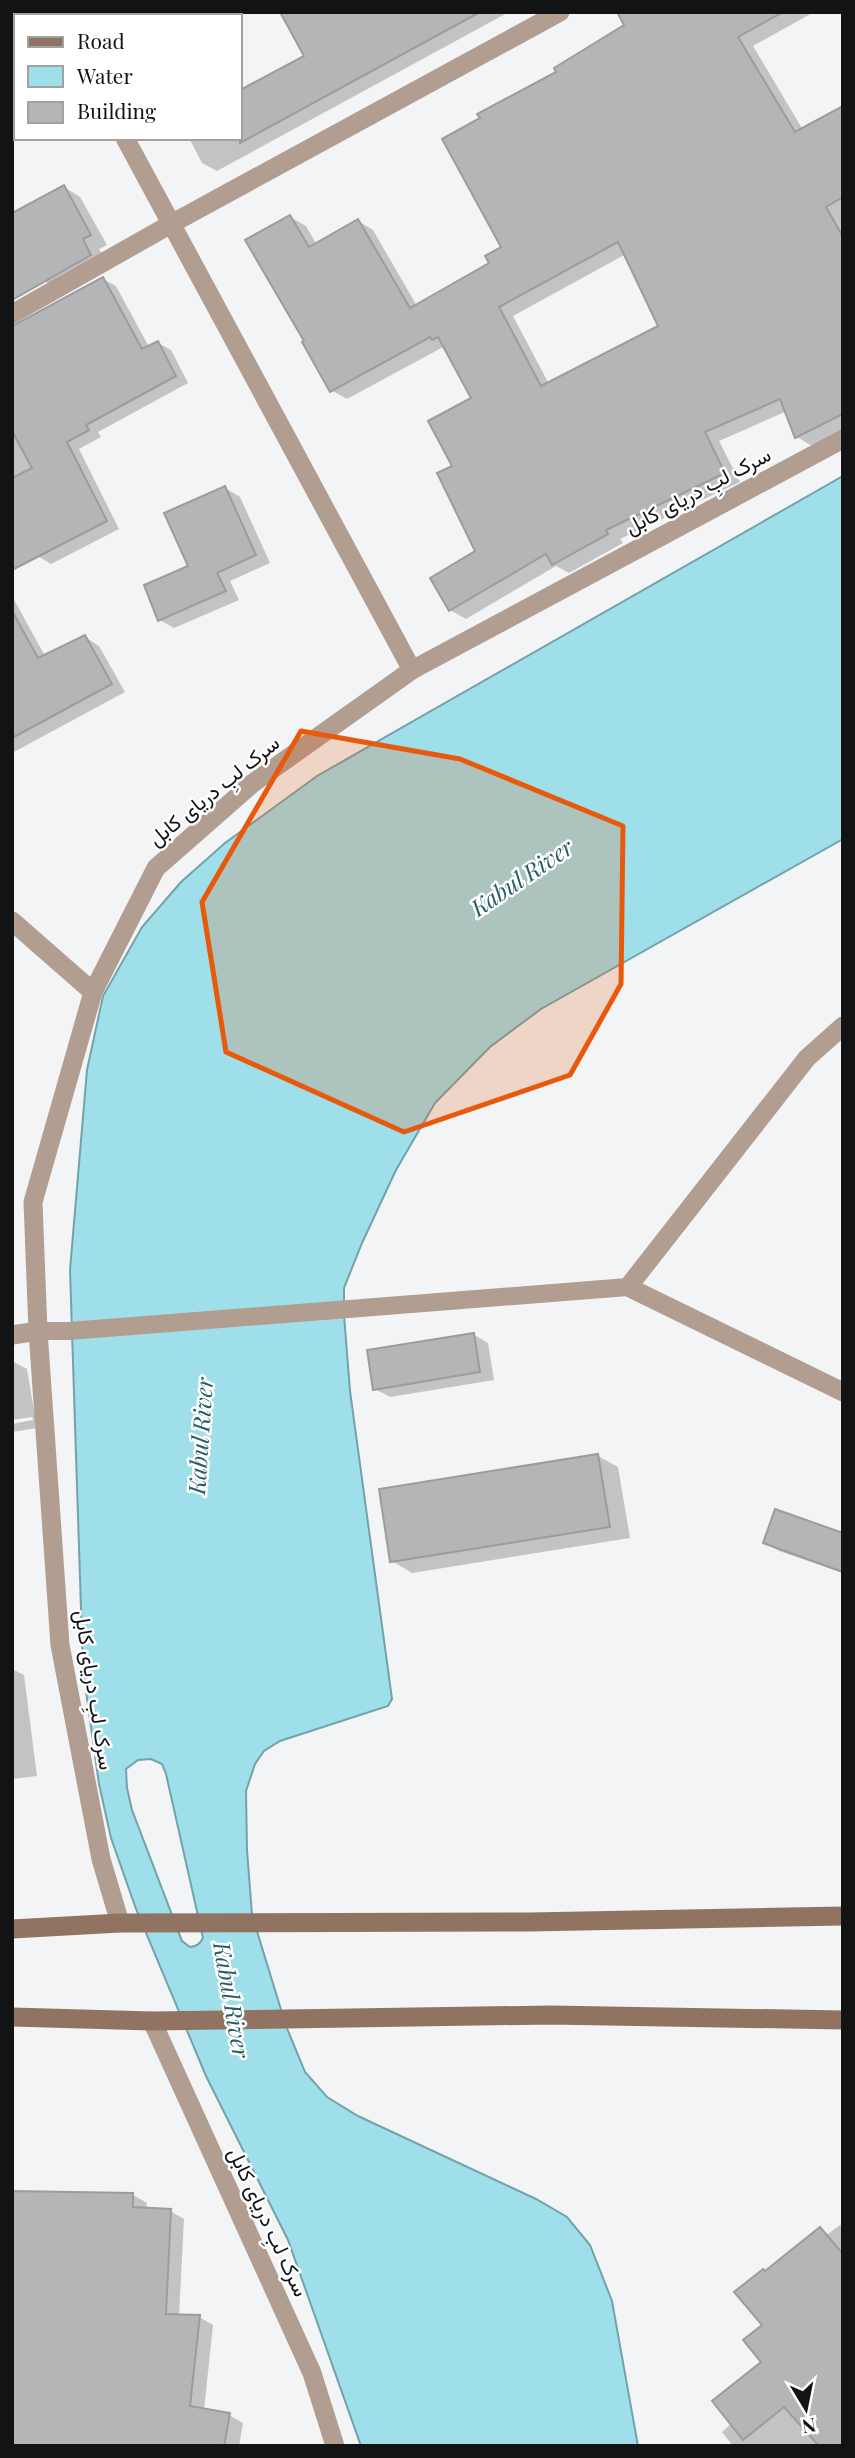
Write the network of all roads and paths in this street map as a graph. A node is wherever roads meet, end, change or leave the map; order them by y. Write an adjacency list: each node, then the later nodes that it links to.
1 (560, 12): 3 (street)
2 (126, 140): 3 (street)
3 (172, 224): 4 (street); 6 (street)
4 (12, 314)
5 (843, 439): 6 (street, سرک لبِ دریای کابل)
6 (412, 670): 8 (street, سرک لبِ دریای کابل)
7 (12, 921): 8 (street)
8 (93, 992): 11 (street, سرک لبِ دریای کابل)
9 (843, 1026): 10 (street)
10 (628, 1287): 11 (lane); 13 (street)
11 (38, 1331): 12 (street); 15 (street, سرک لبِ دریای کابل)
12 (12, 1335)
13 (843, 1392)
14 (843, 1916): 15 (main road)
15 (126, 1924): 16 (main road)
16 (12, 1928)
17 (12, 2017): 19 (main road)
18 (843, 2020): 19 (main road)
19 (159, 2021): 20 (street, سرک لبِ دریای کابل)
20 (335, 2446)

